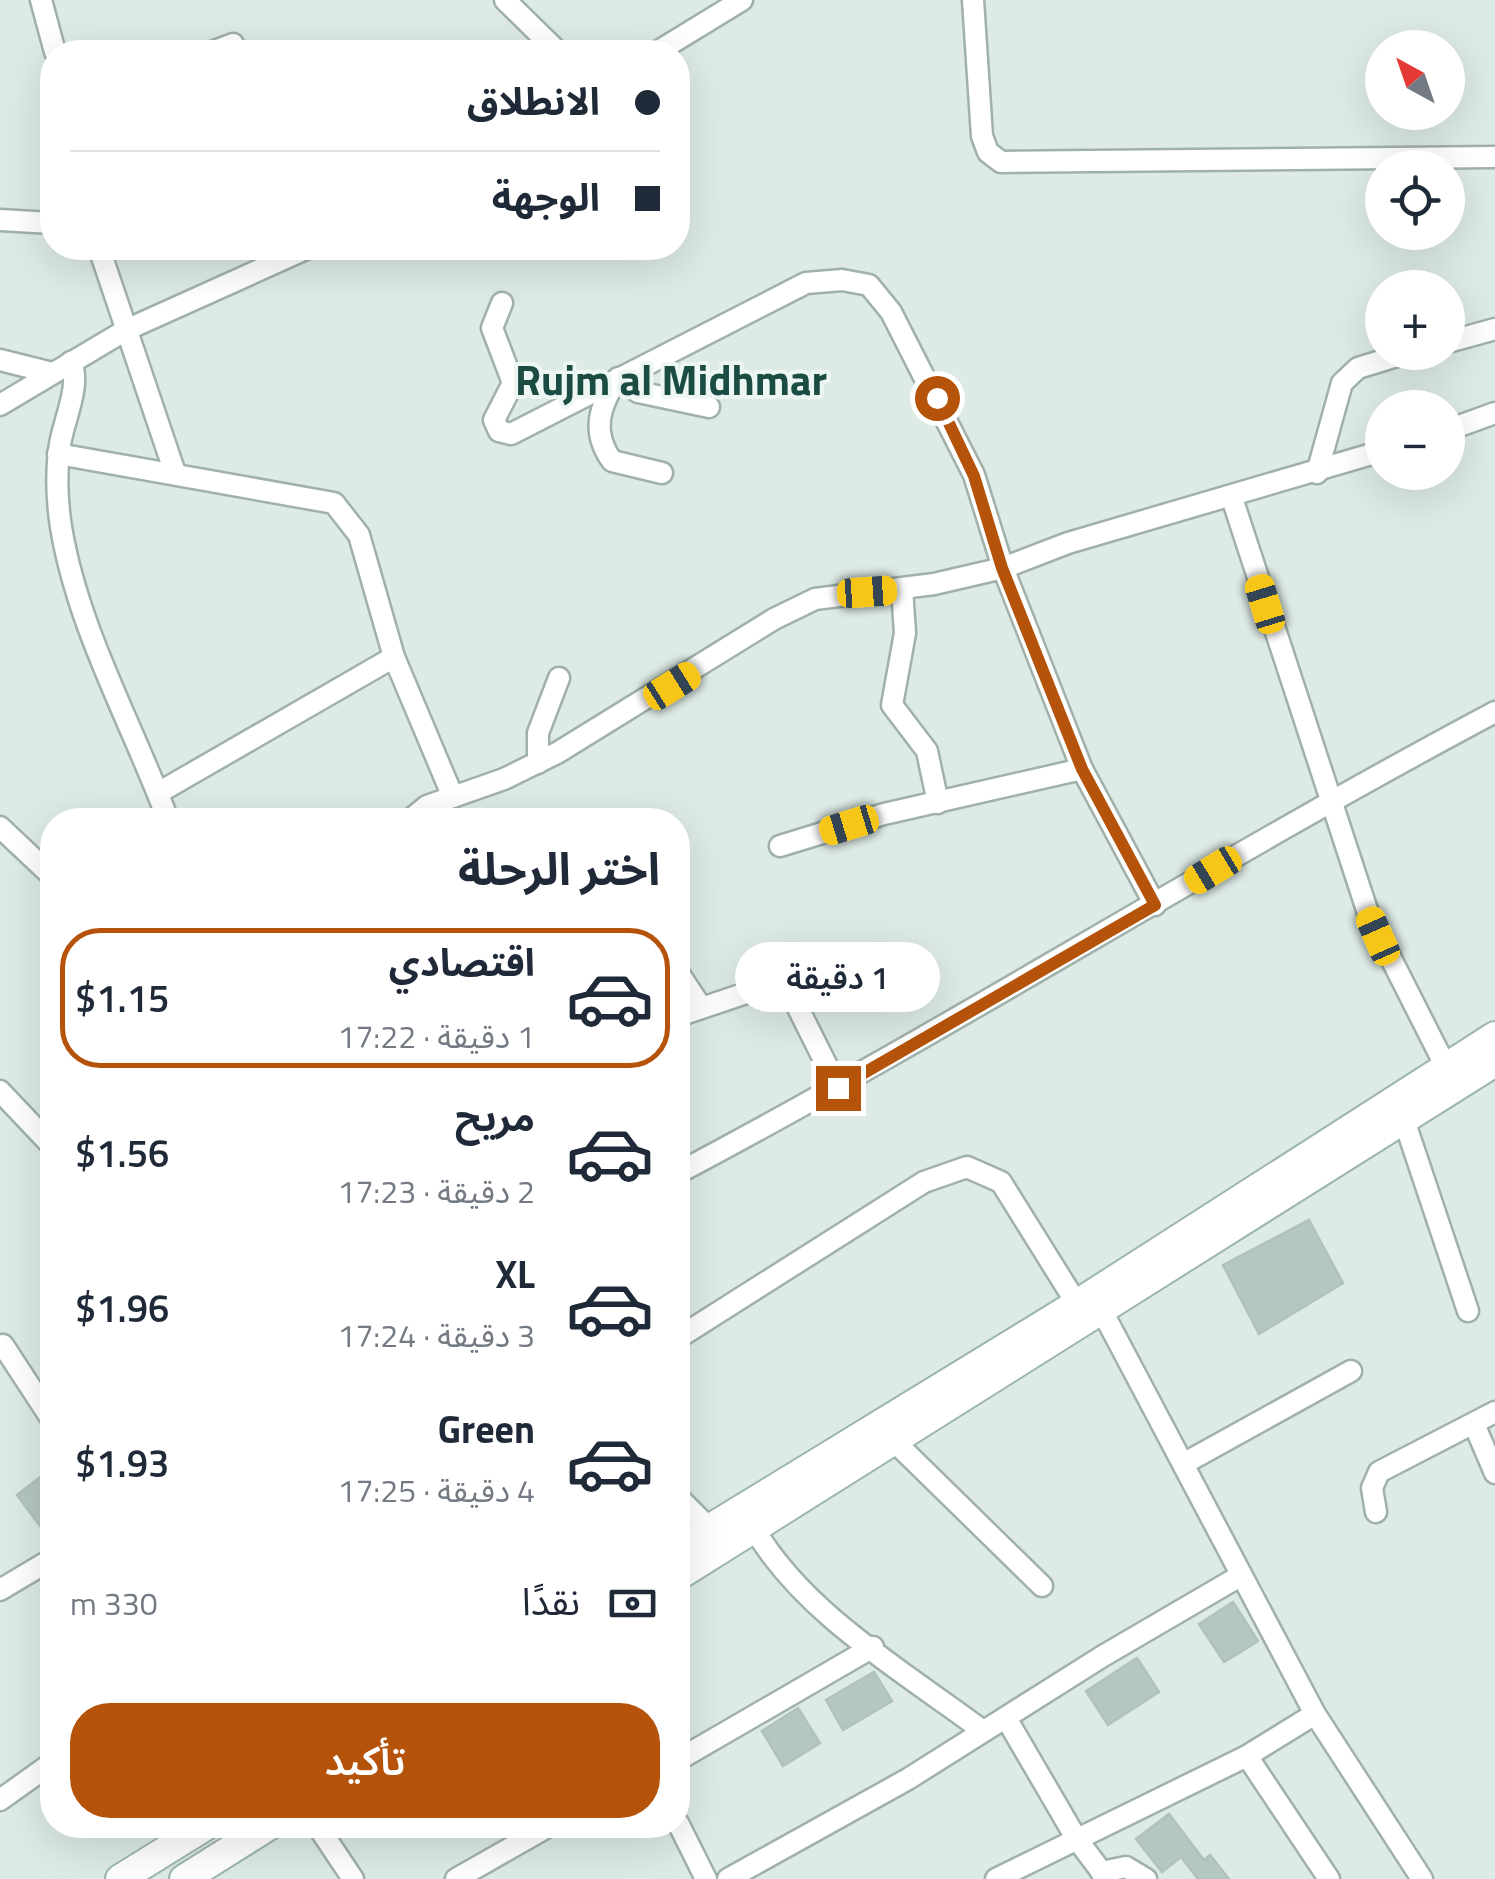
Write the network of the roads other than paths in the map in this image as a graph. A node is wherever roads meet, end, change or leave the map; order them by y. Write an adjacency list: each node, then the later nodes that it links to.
1 (41, 0): 5 (street)
2 (505, 0): 6 (street)
3 (742, 0): 7 (street)
4 (973, 0): 8 (street)
5 (51, 40)
6 (546, 40)
7 (677, 40)
8 (1495, 157)
9 (0, 220): 10 (street)
10 (40, 222)
11 (103, 260): 14 (street)
12 (281, 260): 14 (street)
13 (502, 303): 21 (street)
14 (126, 330): 18 (street); 30 (street)
15 (1495, 330): 16 (street)
16 (1465, 338)
17 (0, 360): 20 (street)
18 (71, 362): 20 (street); 26 (street)
19 (1365, 366): 29 (street)
20 (52, 373): 22 (street)
21 (618, 378): 23 (street); 28 (street); 32 (street)
22 (0, 405)
23 (709, 407)
24 (1495, 413): 25 (street)
25 (1465, 424)
26 (58, 454): 30 (street); 39 (street)
27 (1365, 457): 29 (street)
28 (662, 473)
29 (1316, 473): 31 (street)
30 (175, 474): 34 (street)
31 (1232, 498): 32 (street); 41 (street)
32 (1002, 568): 33 (street); 38 (street)
33 (902, 589): 37 (street); 42 (street)
34 (394, 657): 39 (street); 40 (street)
35 (560, 678): 37 (street)
36 (1495, 712): 41 (street)
37 (538, 763): 40 (street)
38 (1082, 769): 42 (street); 48 (street)
39 (158, 792): 43 (street)
40 (453, 797): 44 (street)
41 (1329, 800): 48 (street); 54 (street)
42 (938, 803): 46 (street)
43 (164, 808)
44 (424, 808)
45 (0, 826): 47 (street)
46 (780, 846)
47 (40, 864)
48 (1155, 905): 55 (street)
49 (690, 990): 50 (street)
50 (701, 1007): 51 (street); 55 (street)
51 (690, 1011)
52 (1495, 1036): 54 (street)
53 (1495, 1062): 54 (street)
54 (1450, 1075): 57 (street); 60 (street)
55 (838, 1088): 59 (street)
56 (0, 1091): 58 (street)
57 (1404, 1120): 60 (street); 61 (street)
58 (40, 1133)
59 (690, 1167)
60 (1090, 1308): 62 (street); 68 (street); 69 (street); 73 (street)
61 (1468, 1311)
62 (690, 1330)
63 (2, 1345): 65 (street)
64 (1351, 1371): 69 (street)
65 (40, 1402)
66 (1495, 1412): 67 (street)
67 (1474, 1424): 70 (street); 72 (street)
68 (895, 1442): 74 (street); 79 (street)
69 (1183, 1464): 78 (street)
70 (1495, 1473)
71 (690, 1510): 73 (street)
72 (1376, 1512)
73 (710, 1529): 75 (street)
74 (755, 1530): 77 (street); 81 (street)
75 (690, 1541)
76 (40, 1566): 80 (street)
77 (690, 1569)
78 (1240, 1576): 82 (street); 83 (street)
79 (1042, 1586)
80 (0, 1590)
81 (873, 1647): 84 (street); 85 (street)
82 (1315, 1714): 86 (street); 105 (street)
83 (1006, 1718): 84 (street); 94 (street)
84 (983, 1731): 101 (street)
85 (690, 1753)
86 (1247, 1756): 94 (street); 104 (street)
87 (40, 1771): 88 (street)
88 (0, 1800)
89 (185, 1838): 96 (street)
90 (249, 1838): 97 (street)
91 (326, 1838): 98 (street)
92 (528, 1838): 99 (street)
93 (686, 1838): 100 (street)
94 (1076, 1838): 95 (street); 102 (street)
95 (1104, 1875): 103 (street)
96 (120, 1879)
97 (184, 1879)
98 (353, 1879)
99 (456, 1879)
100 (706, 1879)
101 (728, 1879)
102 (996, 1879)
103 (1146, 1879)
104 (1330, 1879)
105 (1422, 1879)

